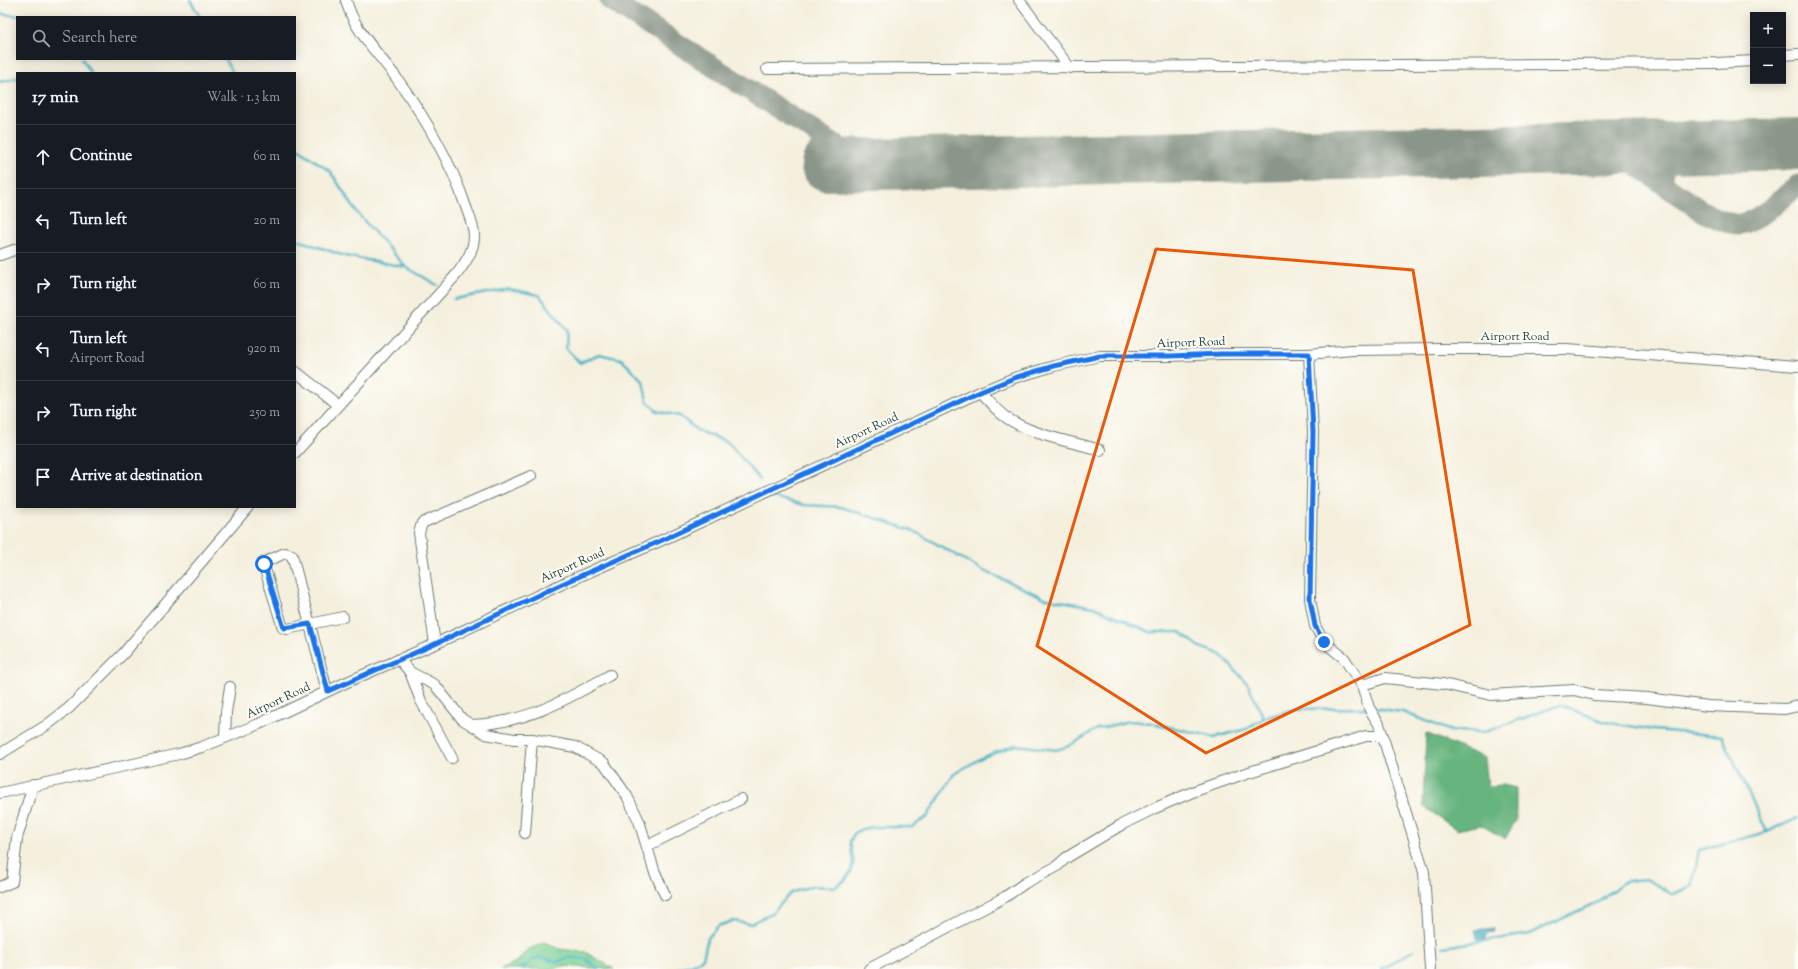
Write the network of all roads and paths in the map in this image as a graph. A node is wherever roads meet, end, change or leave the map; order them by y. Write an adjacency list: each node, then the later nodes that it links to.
1 (346, 0): 14 (street)
2 (1019, 0): 6 (street)
3 (1798, 54): 4 (street)
4 (1786, 55)
5 (1750, 61): 6 (street)
6 (1070, 68): 7 (street)
7 (767, 69)
8 (16, 249): 9 (street)
9 (0, 255)
10 (1309, 354): 11 (street, Airport Road); 13 (street, Airport Road); 25 (street)
11 (1798, 366)
12 (296, 372): 14 (street)
13 (980, 392): 15 (street); 21 (street, Airport Road)
14 (338, 405): 16 (street)
15 (1100, 450)
16 (296, 453)
17 (531, 476): 21 (street)
18 (247, 508): 33 (street)
19 (343, 617): 20 (street)
20 (310, 624): 20 (street); 27 (street)
21 (435, 644): 22 (street, Airport Road)
22 (399, 659): 23 (street); 27 (street, Airport Road)
23 (410, 672): 29 (street); 34 (street)
24 (610, 675): 29 (street)
25 (1362, 685): 28 (street); 30 (street)
26 (230, 687): 31 (street)
27 (328, 691): 31 (street, Airport Road)
28 (1798, 706)
29 (472, 725): 32 (street)
30 (1383, 736): 42 (street); 43 (street)
31 (225, 737): 35 (street, Airport Road)
32 (532, 739): 38 (street); 39 (street)
33 (0, 754)
34 (452, 758)
35 (33, 785): 36 (street, Airport Road); 40 (street)
36 (0, 793)
37 (741, 799): 39 (street)
38 (525, 833)
39 (648, 846): 41 (street)
40 (0, 887)
41 (665, 895)
42 (869, 969)
43 (1430, 969)

